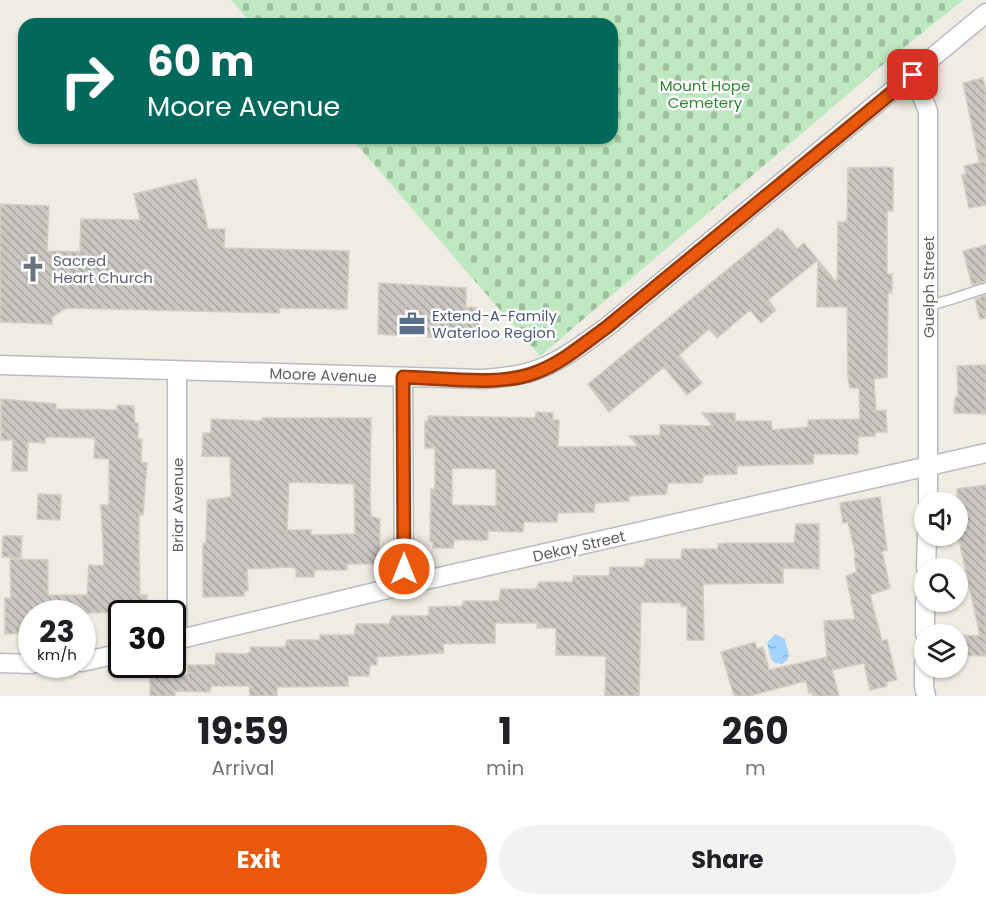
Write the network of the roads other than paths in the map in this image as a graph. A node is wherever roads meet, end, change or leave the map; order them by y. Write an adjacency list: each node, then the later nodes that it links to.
1 (986, 13): 2 (street, Moore Avenue)
2 (913, 75): 4 (street, Guelph Street); 7 (street, Moore Avenue)
3 (986, 288): 4 (lane)
4 (928, 305): 9 (street, Guelph Street)
5 (0, 365): 6 (street, Moore Avenue)
6 (177, 371): 7 (street, Moore Avenue); 12 (street, Briar Avenue)
7 (403, 377): 11 (street)
8 (986, 453): 9 (street, Dekay Street)
9 (928, 468): 10 (street, Guelph Street); 11 (street, Dekay Street)
10 (928, 492)
11 (404, 585): 13 (street, Dekay Street)
12 (175, 600)
13 (186, 638)
14 (0, 663): 15 (street)
15 (18, 664)
16 (924, 678): 17 (street)
17 (927, 696)

